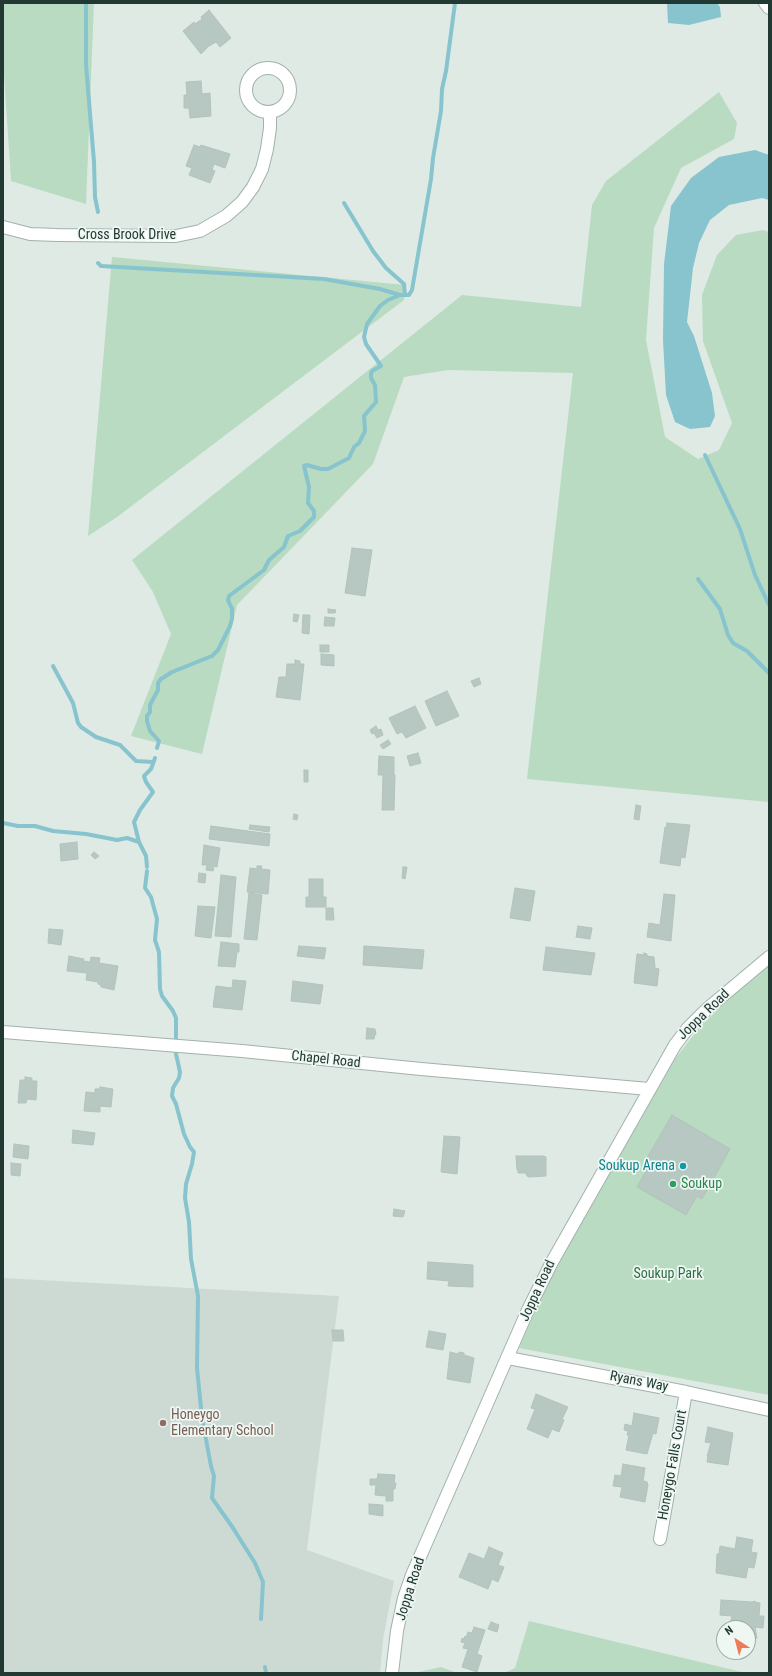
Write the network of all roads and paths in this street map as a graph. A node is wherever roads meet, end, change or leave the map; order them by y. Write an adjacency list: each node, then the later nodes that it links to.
1 (765, 3): 2 (street)
2 (769, 8)
3 (270, 112): 4 (street, Cross Brook Drive)
4 (3, 227)
5 (769, 958): 7 (street, Joppa Road)
6 (3, 1032): 7 (street, Chapel Road)
7 (649, 1089): 8 (street, Joppa Road)
8 (508, 1358): 9 (street, Ryans Way); 12 (street, Joppa Road)
9 (686, 1392): 10 (street, Ryans Way); 11 (street, Honeygo Falls Court)
10 (769, 1410)
11 (660, 1539)
12 (392, 1673)

